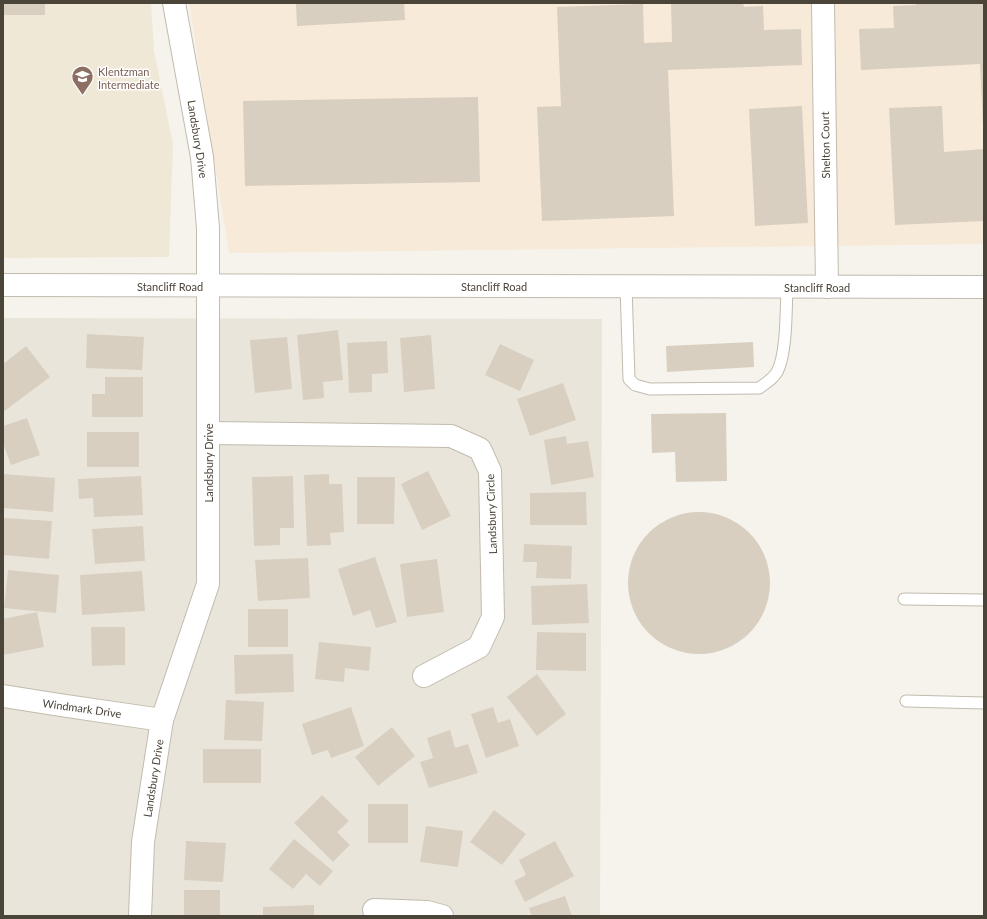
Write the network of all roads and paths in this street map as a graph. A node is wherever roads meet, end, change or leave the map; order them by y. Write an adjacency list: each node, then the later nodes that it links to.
1 (174, 3): 4 (street, Landsbury Drive)
2 (823, 3): 7 (street, Shelton Court)
3 (3, 285): 4 (street, Stancliff Road)
4 (207, 286): 5 (street, Stancliff Road); 9 (street, Landsbury Drive)
5 (626, 286): 6 (street, Stancliff Road); 6 (lane)
6 (787, 287): 7 (street, Stancliff Road)
7 (827, 287): 8 (street, Stancliff Road)
8 (984, 287)
9 (208, 433): 12 (street, Landsbury Circle); 16 (street, Landsbury Drive)
10 (904, 599): 11 (lane)
11 (984, 600)
12 (424, 676)
13 (3, 696): 16 (street, Windmark Drive)
14 (906, 701): 15 (lane)
15 (984, 703)
16 (162, 720): 18 (street, Landsbury Drive)
17 (374, 910): 19 (street)
18 (140, 916)
19 (442, 916)

